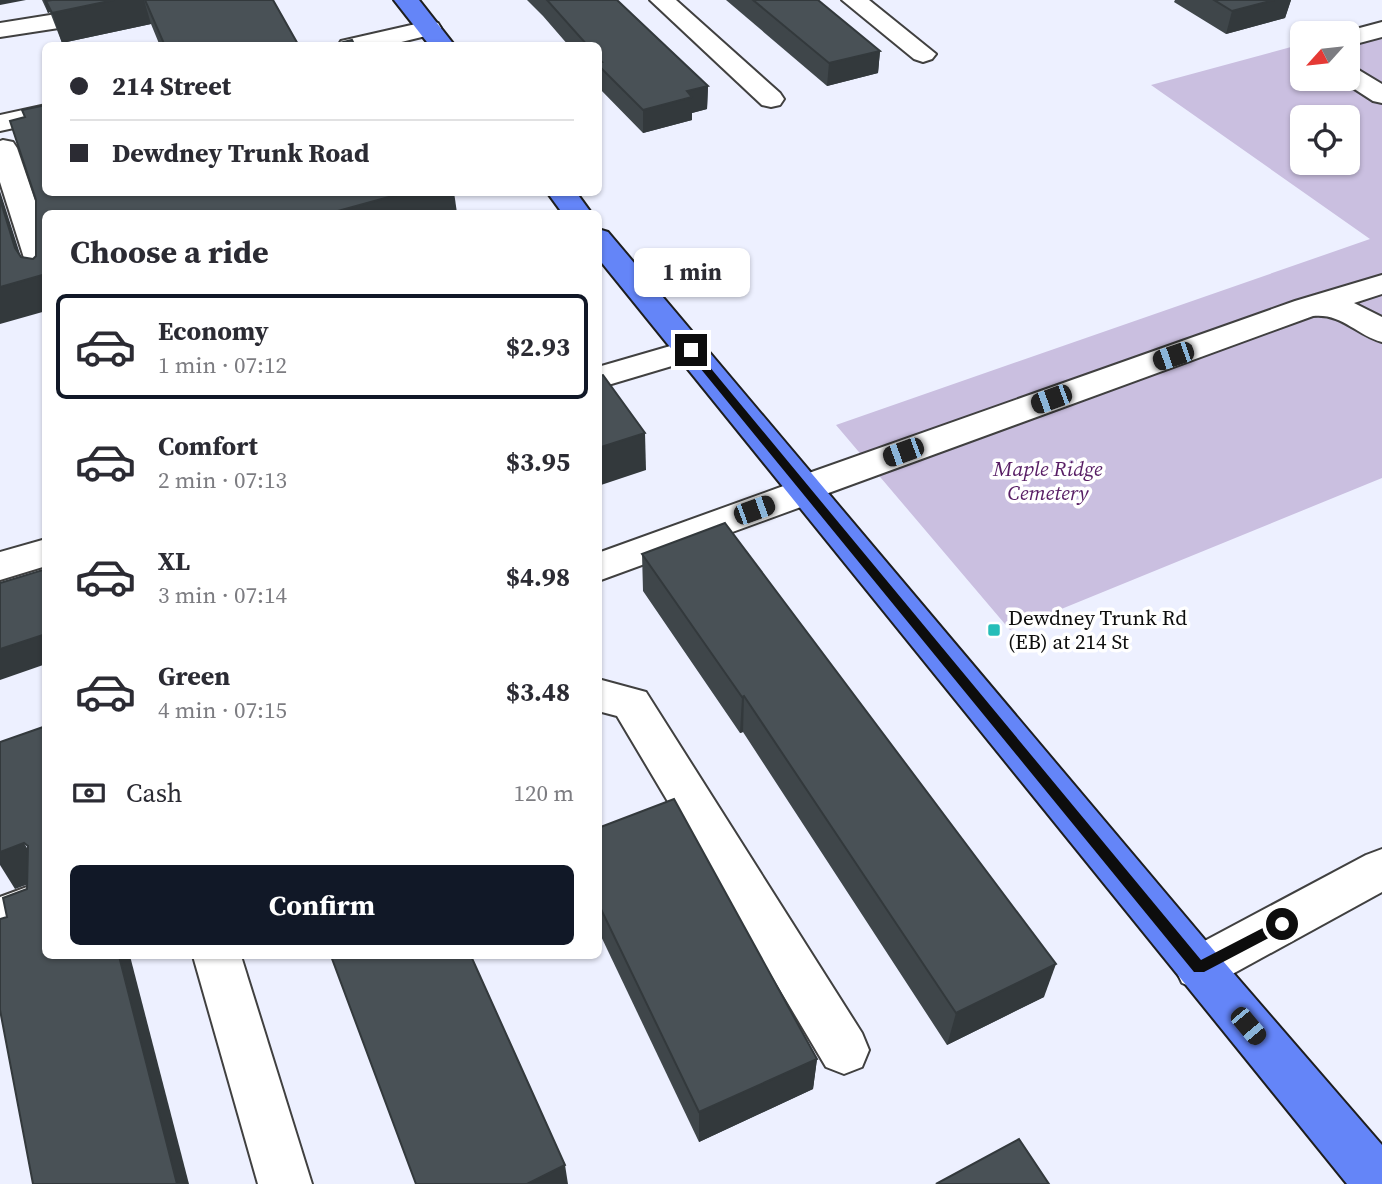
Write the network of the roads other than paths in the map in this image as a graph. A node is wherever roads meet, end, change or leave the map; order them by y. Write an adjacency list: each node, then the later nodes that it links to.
1 (144, 0): 5 (street)
2 (406, 0): 9 (main road)
3 (662, 0): 14 (street)
4 (854, 0): 11 (street)
5 (52, 10): 7 (street)
6 (1382, 29): 8 (street)
7 (0, 30)
8 (1360, 35)
9 (436, 37): 10 (street)
10 (388, 42)
11 (923, 54)
12 (1360, 81): 13 (street)
13 (1382, 95)
14 (771, 99)
15 (42, 115): 16 (street)
16 (1, 135): 19 (street)
17 (564, 196): 18 (main road)
18 (575, 210)
19 (37, 226): 21 (street)
20 (602, 243): 25 (main road)
21 (42, 256)
22 (1382, 284): 23 (street)
23 (1306, 308): 24 (street); 27 (street)
24 (1382, 332)
25 (691, 350): 26 (street); 27 (main road)
26 (602, 378)
27 (806, 489): 30 (street); 36 (main road)
28 (42, 553): 29 (street)
29 (0, 566)
30 (602, 566)
31 (602, 696): 37 (street)
32 (1382, 869): 36 (street)
33 (42, 902): 34 (street)
34 (0, 918)
35 (218, 959): 38 (street)
36 (1199, 968): 39 (main road)
37 (844, 1050)
38 (285, 1184)
39 (1381, 1184)

